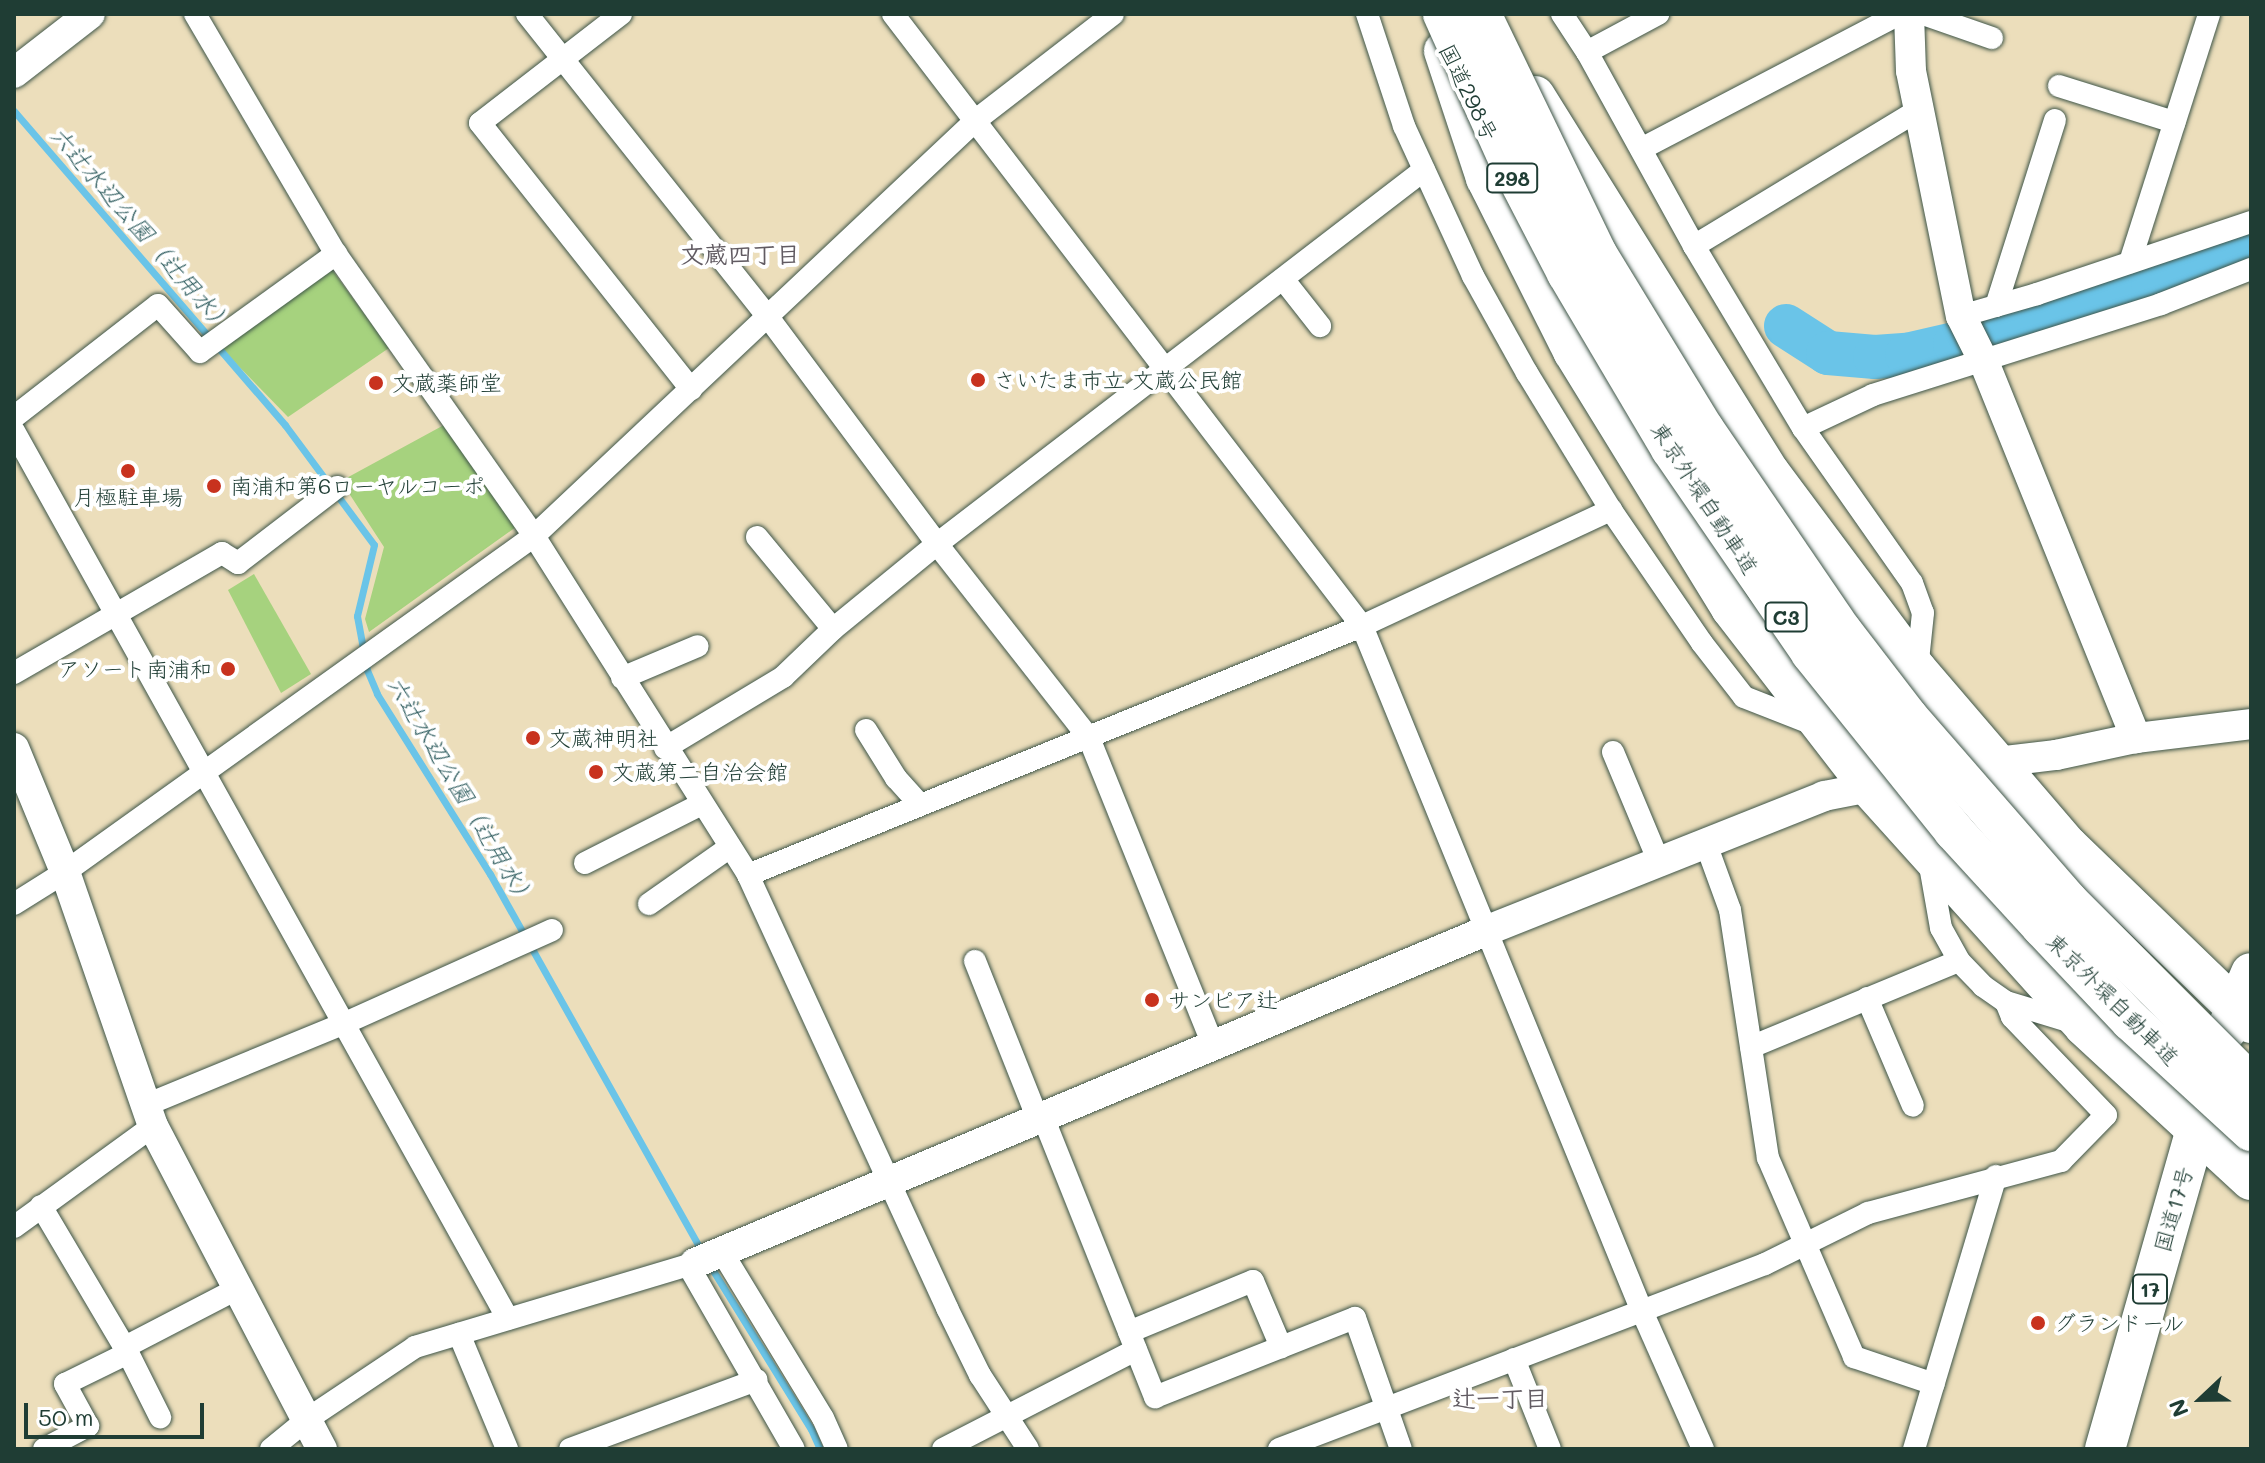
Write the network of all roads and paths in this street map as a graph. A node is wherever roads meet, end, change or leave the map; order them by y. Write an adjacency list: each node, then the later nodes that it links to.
1 (90, 14): 19 (street)
2 (195, 14): 29 (street)
3 (527, 14): 18 (street)
4 (621, 14): 18 (street)
5 (893, 14): 22 (street)
6 (1113, 14): 22 (street)
7 (1367, 14): 26 (street)
8 (1477, 14): 15 (highway, 国道298号 / 298); 52 (highway); 88 (highway, 東京外環自動車道 / C3, bridge)
9 (1562, 14): 17 (street)
10 (1658, 14): 17 (street)
11 (1899, 14): 25 (street)
12 (1909, 14): 21 (street)
13 (1923, 14): 16 (street)
14 (2209, 14): 24 (street)
15 (1436, 15): 56 (highway); 93 (highway, 東京外環自動車道 / C3, bridge)
16 (1992, 38)
17 (1587, 52): 25 (street)
18 (560, 60): 35 (street); 39 (street)
19 (14, 73)
20 (2059, 86): 24 (street)
21 (1919, 110): 28 (street); 34 (street)
22 (976, 120): 35 (street); 38 (street)
23 (2055, 120): 33 (street)
24 (2174, 122): 30 (street)
25 (1641, 149): 28 (street)
26 (1424, 170): 32 (street); 44 (street)
27 (2251, 222): 30 (street)
28 (1694, 246): 41 (street)
29 (336, 254): 40 (street); 45 (street)
30 (2130, 262): 33 (street)
31 (2251, 269): 37 (street)
32 (1283, 279): 36 (street); 38 (street)
33 (1996, 306): 34 (street)
34 (1961, 316): 37 (street)
35 (768, 317): 39 (street); 47 (street)
36 (1320, 326)
37 (1984, 362): 41 (street); 59 (street)
38 (1166, 369): 47 (street); 49 (street)
39 (691, 389): 45 (street)
40 (14, 417)
41 (1803, 428): 52 (street)
42 (14, 431): 48 (street)
43 (337, 487): 48 (street)
44 (1611, 510): 49 (street); 56 (street)
45 (534, 536): 54 (street); 64 (street)
46 (757, 537): 50 (street)
47 (937, 544): 50 (street); 58 (street)
48 (115, 614): 53 (street); 64 (street)
49 (1362, 626): 58 (street); 78 (street)
50 (833, 629): 61 (street)
51 (698, 646): 54 (street)
52 (1917, 670): 63 (highway)
53 (14, 673)
54 (622, 678): 61 (street)
55 (2251, 724): 59 (street)
56 (1819, 727): 65 (highway)
57 (866, 730): 67 (street)
58 (1089, 738): 67 (street); 86 (street)
59 (2136, 738): 63 (street)
60 (14, 748): 73 (street)
61 (665, 748): 66 (street)
62 (1613, 752): 71 (street)
63 (1996, 761): 65 (street); 82 (highway)
64 (204, 773): 73 (street); 84 (street)
65 (1870, 788): 68 (street); 70 (highway)
66 (702, 804): 69 (street); 72 (street)
67 (920, 805): 74 (street)
68 (1706, 844): 71 (street); 87 (street)
69 (730, 847): 74 (street); 76 (street)
70 (1927, 849): 80 (street); 85 (highway)
71 (1659, 862): 78 (street)
72 (585, 863)
73 (65, 872): 75 (street); 90 (street)
74 (748, 875): 96 (street)
75 (14, 904)
76 (649, 904)
77 (552, 930): 84 (street)
78 (1488, 930): 86 (street); 102 (street)
79 (975, 961): 91 (street)
80 (1959, 961): 81 (street); 83 (street)
81 (1867, 998): 87 (street); 89 (street)
82 (2245, 1001): 92 (highway, 国道17号 / 17)
83 (2006, 1002): 85 (street); 94 (street)
84 (343, 1024): 90 (street); 103 (street)
85 (2084, 1026): 92 (highway)
86 (1213, 1045): 91 (street)
87 (1751, 1047): 99 (street)
88 (2251, 1084)
89 (1913, 1106)
90 (150, 1116): 97 (street); 101 (street)
91 (1041, 1118): 96 (street); 105 (street)
92 (2196, 1129): 95 (highway); 129 (highway, 国道17号 / 17)
93 (2251, 1131)
94 (1996, 1176): 99 (street); 110 (street)
95 (2251, 1180)
96 (889, 1182): 100 (street); 114 (street)
97 (41, 1206): 98 (street); 107 (street)
98 (14, 1227)
99 (1805, 1244): 102 (street); 110 (street)
100 (705, 1259): 103 (street); 109 (street); 121 (street)
101 (239, 1288): 107 (street); 113 (street)
102 (1641, 1309): 108 (street); 127 (street)
103 (508, 1319): 104 (street)
104 (459, 1334): 113 (street); 118 (street)
105 (1133, 1341): 106 (street); 106 (street); 114 (street)
106 (1281, 1347): 111 (street)
107 (126, 1350): 112 (street); 115 (street)
108 (1514, 1359): 111 (street); 126 (street)
109 (757, 1380): 119 (street); 120 (street)
110 (1934, 1384): 128 (street)
111 (1388, 1408): 124 (street); 125 (street)
112 (160, 1417)
113 (309, 1418): 116 (street); 117 (street)
114 (1005, 1419): 122 (street); 123 (street)
115 (44, 1449)
116 (271, 1449)
117 (322, 1449)
118 (507, 1449)
119 (570, 1449)
120 (794, 1449)
121 (837, 1449)
122 (943, 1449)
123 (1028, 1449)
124 (1279, 1449)
125 (1401, 1449)
126 (1550, 1449)
127 (1703, 1449)
128 (1914, 1449)
129 (2105, 1449)

